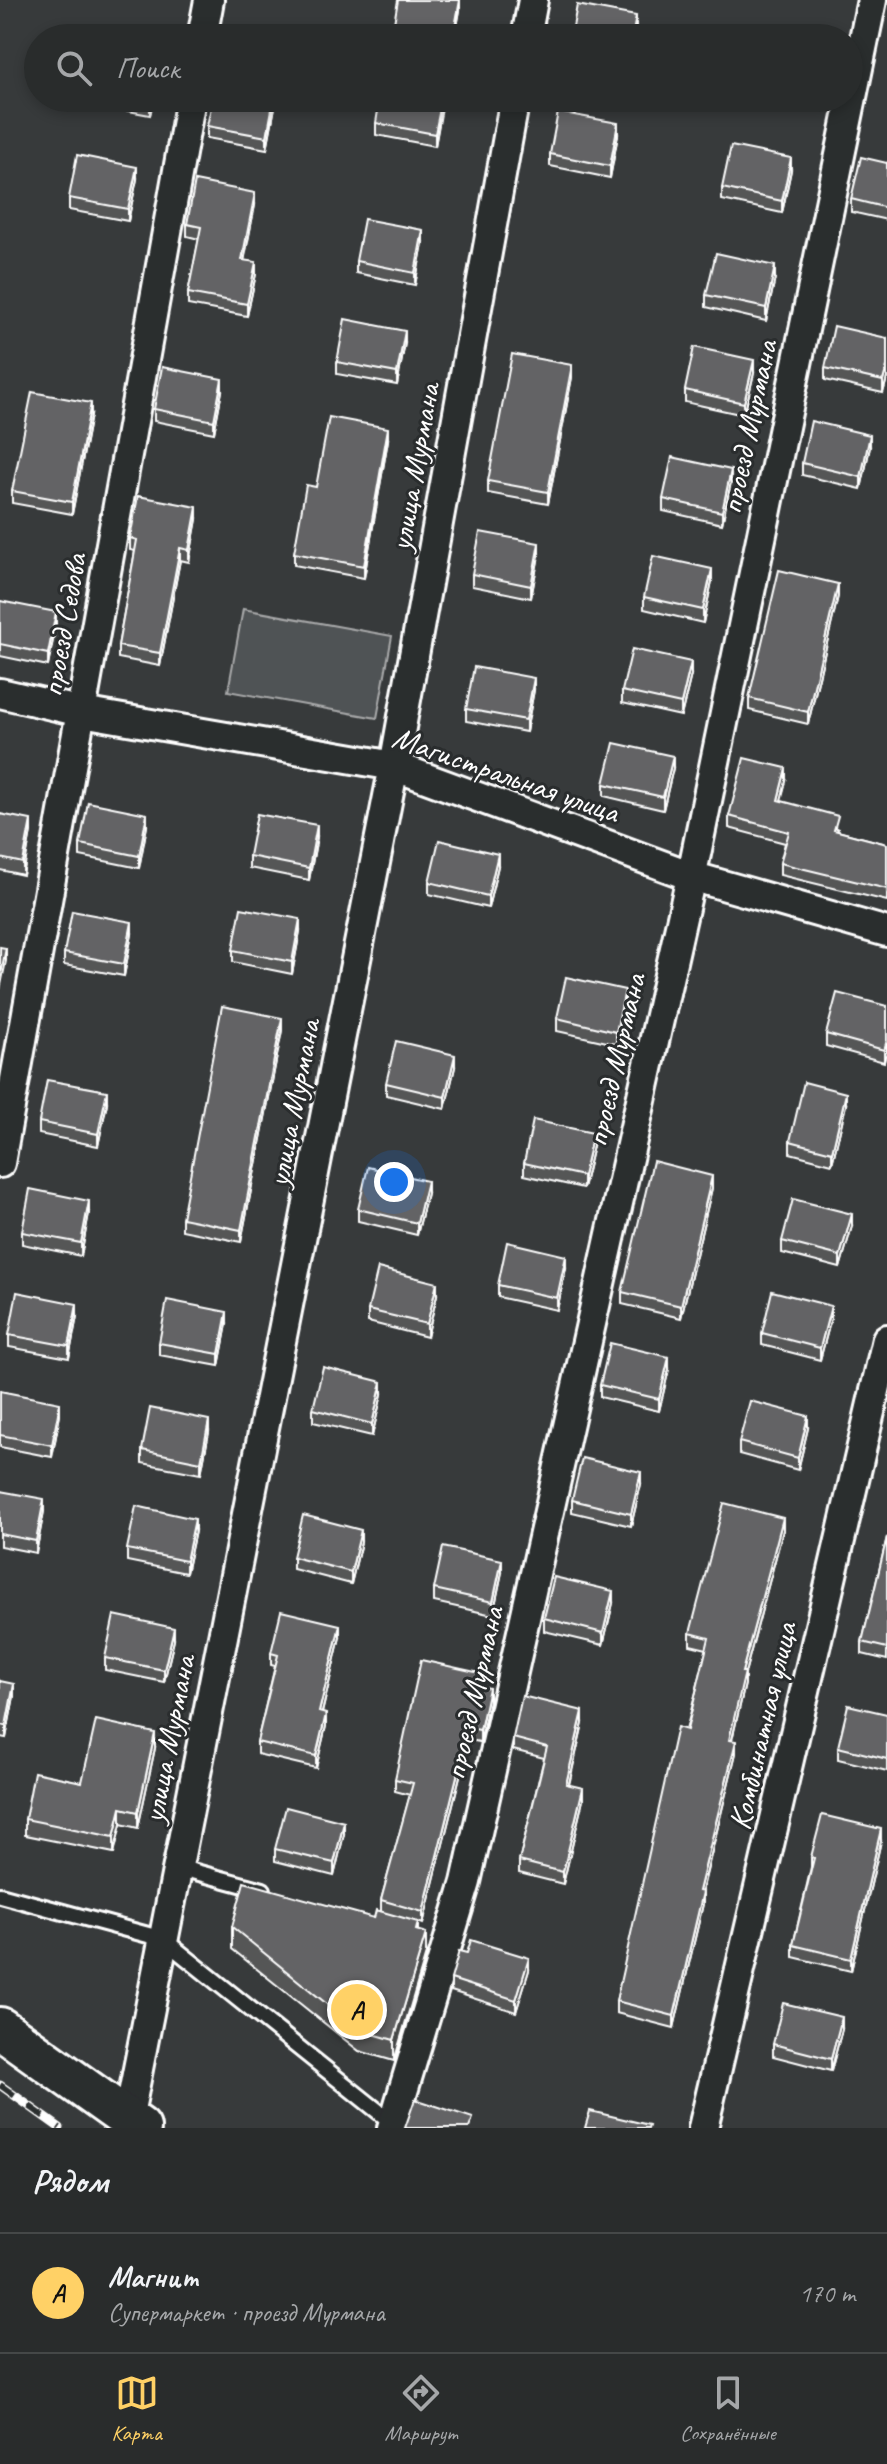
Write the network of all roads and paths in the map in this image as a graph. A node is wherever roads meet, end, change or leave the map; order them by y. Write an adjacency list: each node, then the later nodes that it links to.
1 (209, 0): 4 (street)
2 (533, 0): 5 (street)
3 (872, 0): 6 (street, проезд Мурмана)
4 (205, 24)
5 (529, 24)
6 (863, 44)
7 (189, 112): 11 (street, проезд Седова)
8 (512, 112): 12 (street, улица Мурмана)
9 (849, 112): 13 (street, проезд Мурмана)
10 (0, 693): 11 (street, Магистральная улица)
11 (82, 712): 12 (street, Магистральная улица); 15 (street, проезд Седова)
12 (394, 766): 13 (street, Магистральная улица); 17 (street, улица Мурмана)
13 (691, 876): 14 (street, Магистральная улица); 23 (street, проезд Мурмана)
14 (887, 932)
15 (0, 1163)
16 (887, 1339): 24 (street, Комбинатная улица)
17 (177, 1867): 19 (lane); 20 (street, улица Мурмана)
18 (0, 1895): 20 (lane)
19 (283, 1896)
20 (163, 1939): 22 (street, улица Мурмана); 23 (lane)
21 (0, 2028): 22 (street)
22 (134, 2124)
23 (393, 2126)
24 (703, 2128)

